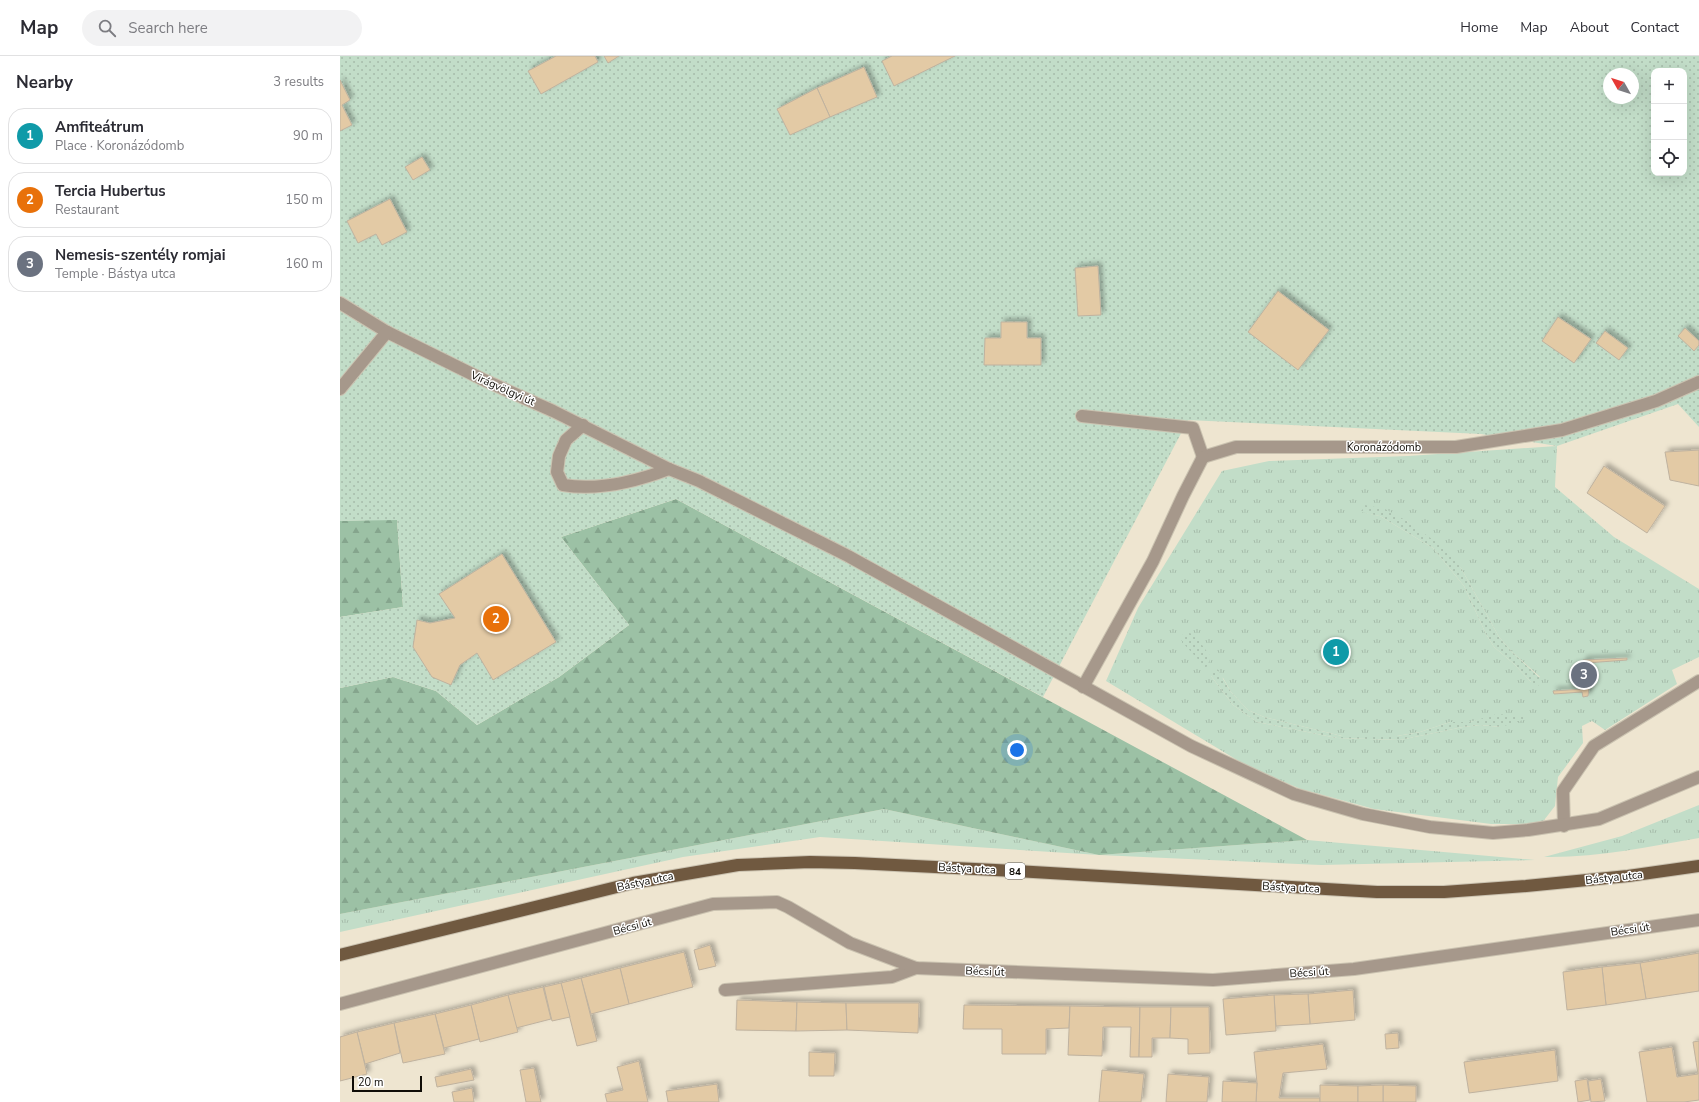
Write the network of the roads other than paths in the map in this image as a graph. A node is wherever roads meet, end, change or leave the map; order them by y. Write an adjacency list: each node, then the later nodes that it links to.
1 (340, 302): 2 (street, Virágvölgyi út)
2 (387, 332): 4 (street); 6 (street, Virágvölgyi út)
3 (1699, 382): 7 (street, Koronázódomb)
4 (342, 384)
5 (1082, 416): 7 (street)
6 (583, 425): 8 (street, Virágvölgyi út); 8 (street)
7 (1203, 457): 10 (street)
8 (669, 469): 10 (street, Virágvölgyi út)
9 (1699, 681): 12 (street)
10 (1083, 687): 12 (street, Virágvölgyi út)
11 (1699, 777): 12 (street, Virágvölgyi út)
12 (1564, 826)
13 (1699, 866): 15 (main road, Bástya utca / 84)
14 (1699, 920): 16 (street, Bécsi út)
15 (340, 955)
16 (916, 968): 17 (street, Bécsi út); 18 (street, Bécsi út)
17 (726, 990)
18 (340, 1004)

